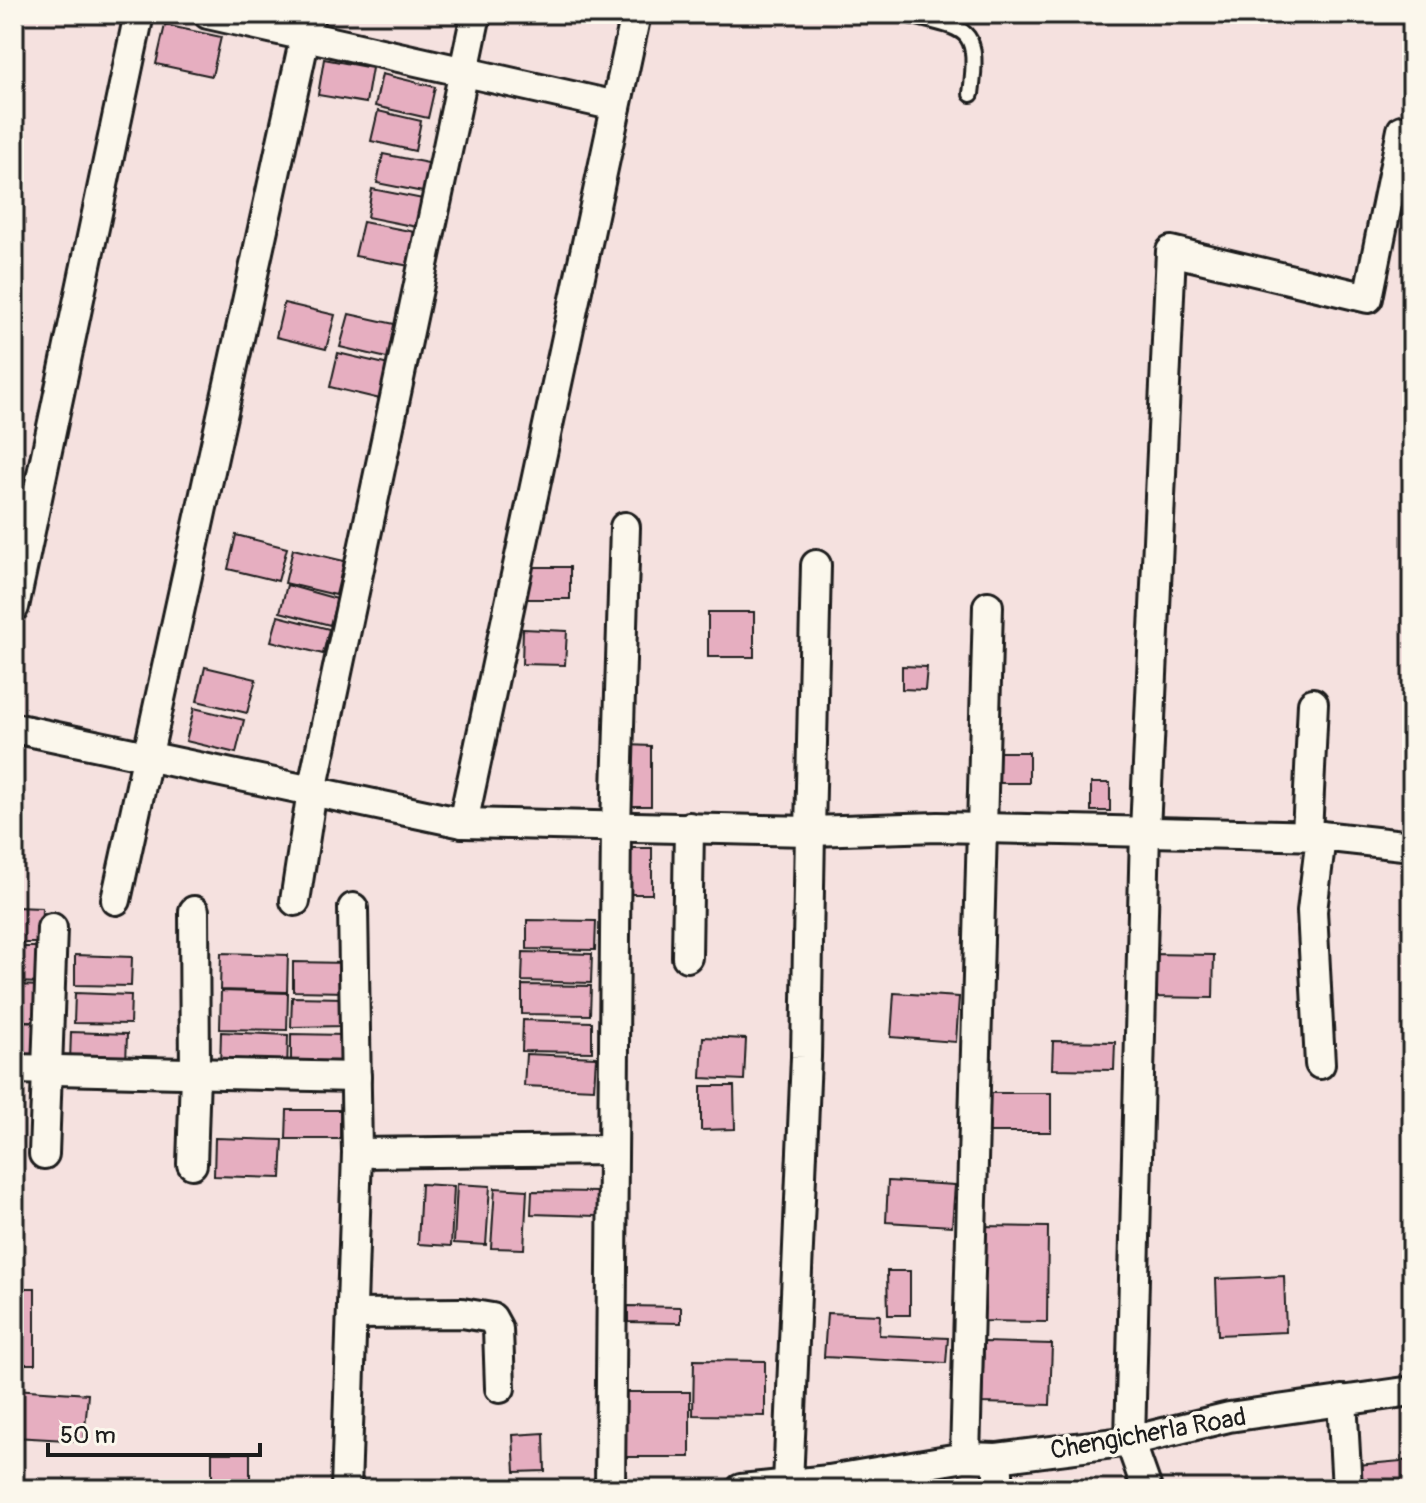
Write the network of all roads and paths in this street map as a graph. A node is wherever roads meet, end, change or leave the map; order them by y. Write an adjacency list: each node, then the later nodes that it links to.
1 (139, 14): 14 (street)
2 (208, 14): 6 (street)
3 (476, 14): 7 (street)
4 (636, 14): 9 (street)
5 (905, 14): 8 (lane)
6 (307, 25): 7 (street); 17 (street)
7 (464, 71): 9 (street); 18 (street)
8 (971, 94)
9 (616, 106): 19 (street)
10 (1402, 130): 24 (street)
11 (625, 527): 20 (street)
12 (816, 565): 23 (street)
13 (988, 606): 22 (street)
14 (14, 607)
15 (1313, 703): 25 (street)
16 (14, 728): 17 (street)
17 (147, 756): 18 (street); 27 (street)
18 (312, 791): 19 (street); 28 (street)
19 (463, 823): 20 (street)
20 (616, 826): 21 (street); 38 (street)
21 (689, 827): 23 (street); 32 (street)
22 (981, 828): 23 (street); 24 (street); 47 (street)
23 (810, 831): 49 (street)
24 (1145, 831): 25 (street); 46 (street)
25 (1314, 836): 26 (street); 33 (street)
26 (1412, 846)
27 (116, 900)
28 (295, 901)
29 (353, 908): 37 (street)
30 (194, 911): 36 (street)
31 (52, 928): 35 (street)
32 (687, 957)
33 (1320, 1064)
34 (14, 1069): 35 (street)
35 (49, 1070): 36 (street); 40 (street)
36 (195, 1074): 37 (street); 41 (street)
37 (356, 1077): 39 (street)
38 (613, 1150): 39 (street); 52 (street)
39 (357, 1153): 42 (street)
40 (44, 1154)
41 (192, 1164)
42 (353, 1314): 43 (street); 51 (street)
43 (500, 1388)
44 (1412, 1391): 45 (street, Chengicherla Road)
45 (1342, 1400): 46 (street, Chengicherla Road); 56 (street)
46 (1130, 1441): 48 (street, Chengicherla Road); 55 (street)
47 (965, 1457): 48 (street, Chengicherla Road); 50 (street, Chengicherla Road)
48 (997, 1458): 54 (street)
49 (788, 1484): 50 (street, Chengicherla Road); 53 (street, Chengicherla Road)
50 (829, 1485)
51 (346, 1489)
52 (610, 1489)
53 (741, 1489)
54 (999, 1489)
55 (1147, 1489)
56 (1347, 1489)

